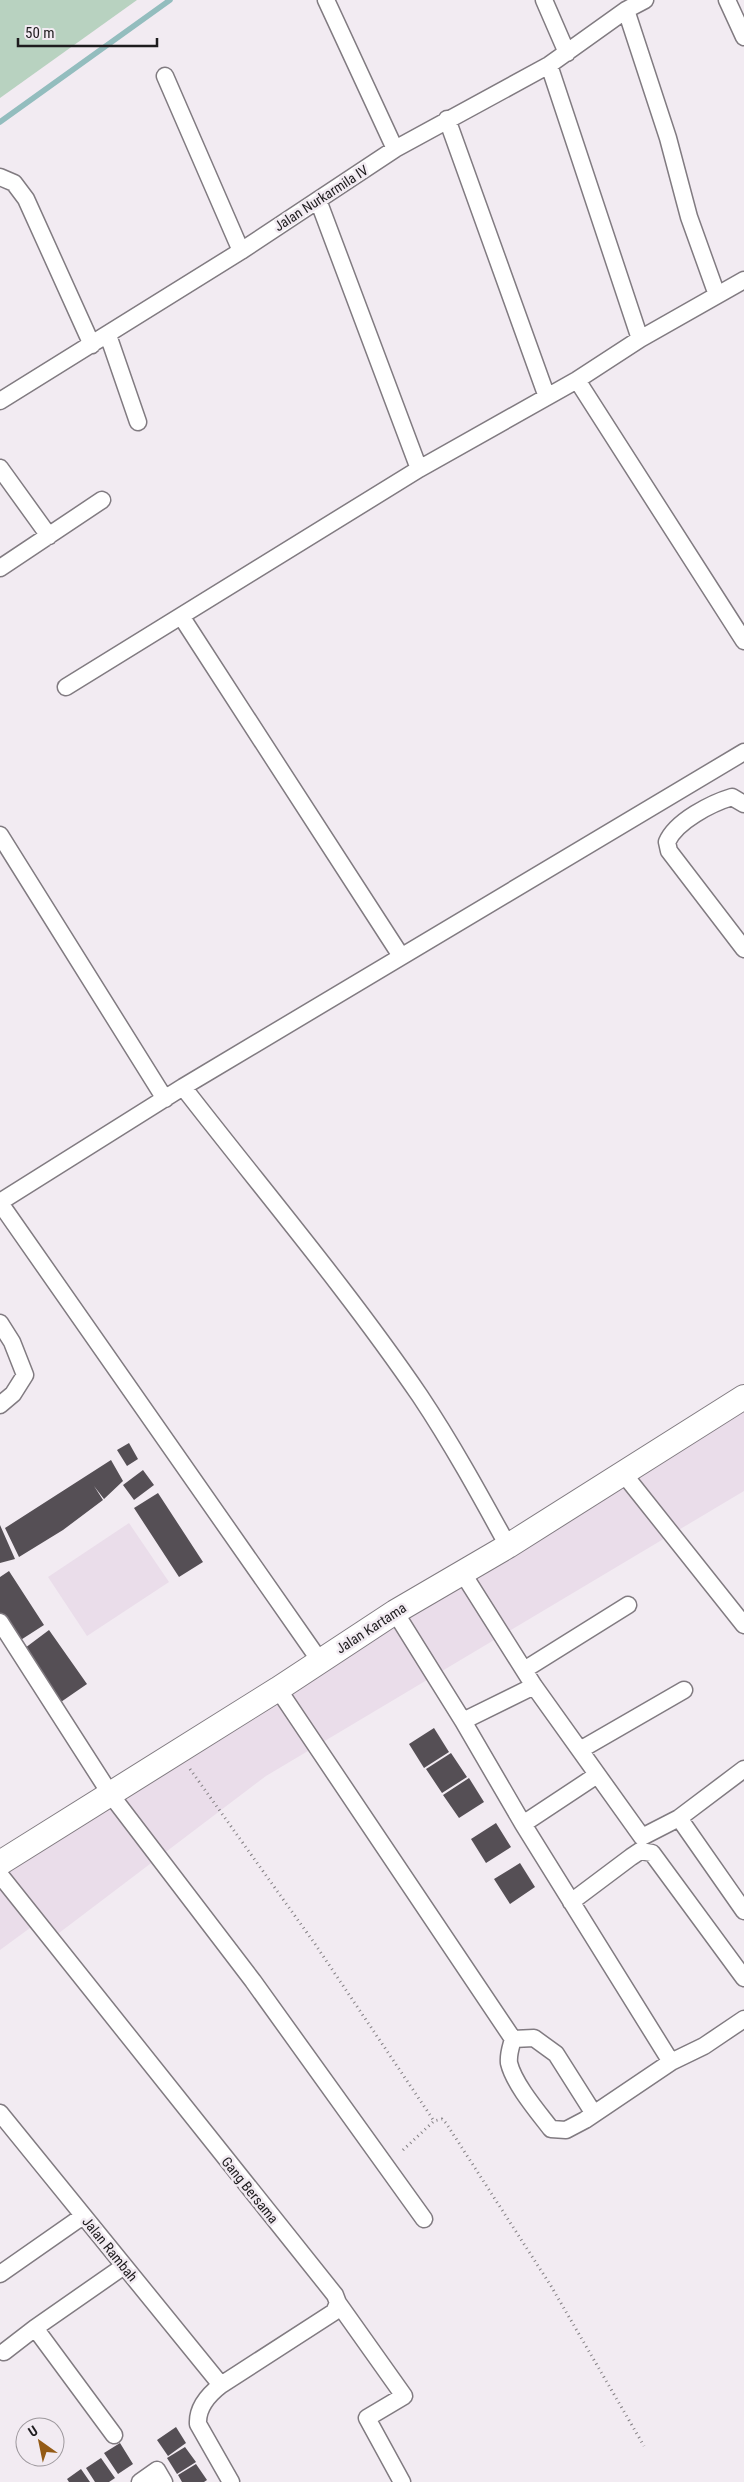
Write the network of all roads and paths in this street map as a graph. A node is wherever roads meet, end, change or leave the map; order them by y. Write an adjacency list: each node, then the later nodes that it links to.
1 (326, 0): 11 (street)
2 (544, 0): 7 (street)
3 (645, 0): 5 (street, Jalan Nurkarmila IV)
4 (727, 0): 6 (street)
5 (626, 10): 7 (street, Jalan Nurkarmila IV); 16 (street)
6 (744, 38)
7 (566, 53): 8 (street, Jalan Nurkarmila IV)
8 (549, 65): 10 (street, Jalan Nurkarmila IV); 18 (street)
9 (165, 76): 14 (street)
10 (447, 120): 11 (street, Jalan Nurkarmila IV); 21 (street)
11 (395, 150): 13 (street, Jalan Nurkarmila IV)
12 (0, 177): 19 (street)
13 (318, 200): 14 (street, Jalan Nurkarmila IV); 25 (street)
14 (241, 251): 17 (street, Jalan Nurkarmila IV)
15 (744, 280): 16 (street)
16 (717, 296): 18 (street)
17 (108, 335): 19 (street, Jalan Nurkarmila IV); 23 (street)
18 (640, 338): 20 (street)
19 (92, 345): 22 (street, Jalan Nurkarmila IV)
20 (577, 380): 21 (street); 30 (street)
21 (547, 397): 25 (street)
22 (0, 401)
23 (138, 422)
24 (0, 468): 27 (street)
25 (420, 469): 29 (street)
26 (102, 500): 27 (street)
27 (48, 536): 28 (street)
28 (0, 568)
29 (182, 616): 31 (street); 36 (street)
30 (744, 640)
31 (66, 687)
32 (744, 752): 36 (street)
33 (744, 804): 35 (street)
34 (0, 835): 38 (street)
35 (744, 949)
36 (401, 956): 37 (street)
37 (183, 1087): 38 (street); 44 (street)
38 (165, 1099): 39 (street)
39 (0, 1202): 50 (street)
40 (0, 1323): 42 (street)
41 (744, 1398): 43 (main road, Jalan Kartama)
42 (0, 1405)
43 (623, 1473): 44 (main road, Jalan Kartama); 49 (street)
44 (508, 1546): 45 (main road, Jalan Kartama)
45 (462, 1572): 47 (main road, Jalan Kartama); 51 (street)
46 (628, 1604): 51 (street)
47 (395, 1612): 50 (main road, Jalan Kartama); 55 (street)
48 (0, 1622): 60 (street)
49 (744, 1625)
50 (320, 1661): 53 (main road, Jalan Kartama)
51 (524, 1670): 52 (street)
52 (534, 1686): 55 (street); 56 (street)
53 (278, 1689): 57 (main road, Jalan Kartama); 70 (street)
54 (684, 1690): 56 (street)
55 (463, 1721): 62 (street)
56 (580, 1750): 59 (street)
57 (178, 1752): 60 (main road, Jalan Kartama); 74 (path)
58 (744, 1769): 61 (street)
59 (598, 1775): 61 (street); 62 (street)
60 (111, 1795): 63 (main road, Jalan Kartama); 77 (street)
61 (679, 1818): 65 (street)
62 (523, 1824): 66 (street)
63 (0, 1863)
64 (0, 1876): 80 (street, Gang Bersama)
65 (739, 1892): 67 (street)
66 (571, 1902): 68 (street); 71 (street)
67 (744, 1911)
68 (744, 1978)
69 (744, 2020): 71 (street)
70 (513, 2039): 73 (street); 73 (street)
71 (671, 2062): 73 (street)
72 (0, 2113): 76 (street, Jalan Rambah)
73 (594, 2114)
74 (434, 2120): 75 (path); 85 (path)
75 (403, 2150)
76 (83, 2216): 78 (street, Jalan Rambah); 79 (street)
77 (424, 2219)
78 (124, 2266): 81 (street); 83 (street, Jalan Rambah)
79 (0, 2274)
80 (338, 2303): 83 (street); 89 (street, Gang Bersama)
81 (35, 2328): 82 (street); 84 (street)
82 (4, 2352)
83 (221, 2385): 88 (street)
84 (114, 2434)
85 (644, 2446)
86 (140, 2482): 87 (street)
87 (164, 2482)
88 (231, 2482)
89 (402, 2482)

